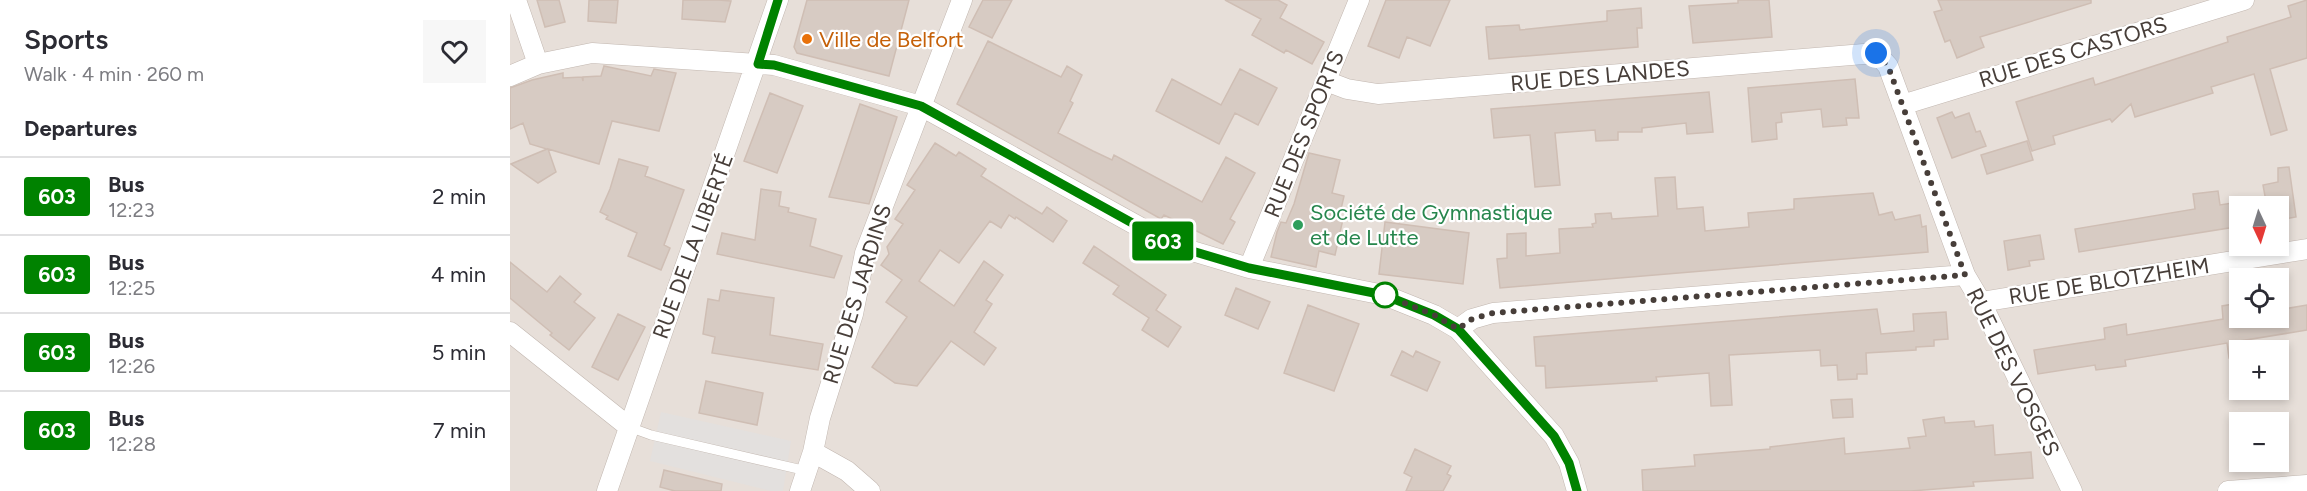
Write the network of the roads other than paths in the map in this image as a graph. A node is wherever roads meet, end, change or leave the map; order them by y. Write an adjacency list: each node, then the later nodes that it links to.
1 (516, 0): 7 (street)
2 (778, 0): 8 (street, RUE DE LA LIBERTÉ)
3 (962, 0): 12 (street, RUE DES JARDINS)
4 (1359, 0): 10 (street, RUE DES SPORTS)
5 (2244, 0): 11 (street, RUE DES CASTORS)
6 (1876, 53): 10 (street, RUE DES LANDES); 11 (street, RUE DES VOSGES)
7 (538, 64): 8 (street); 9 (street)
8 (758, 64): 12 (street); 19 (street, RUE DE LA LIBERTÉ)
9 (510, 76)
10 (1326, 81): 14 (street, RUE DES SPORTS)
11 (1902, 105): 15 (street, RUE DES VOSGES)
12 (921, 106): 14 (street); 20 (street, RUE DES JARDINS)
13 (2307, 249): 16 (street, RUE DE BLOTZHEIM)
14 (1249, 268): 17 (street)
15 (1965, 275): 16 (street, RUE DES VOSGES); 17 (street)
16 (1981, 302): 26 (street, RUE DES VOSGES)
17 (1458, 329): 25 (street)
18 (510, 332): 19 (street)
19 (629, 427): 20 (lane); 22 (street, RUE DE LA LIBERTÉ)
20 (810, 462): 23 (street, RUE DES JARDINS); 24 (street)
21 (2307, 485): 27 (street)
22 (607, 491)
23 (800, 491)
24 (870, 491)
25 (1577, 491)
26 (2072, 491)
27 (2228, 491)

